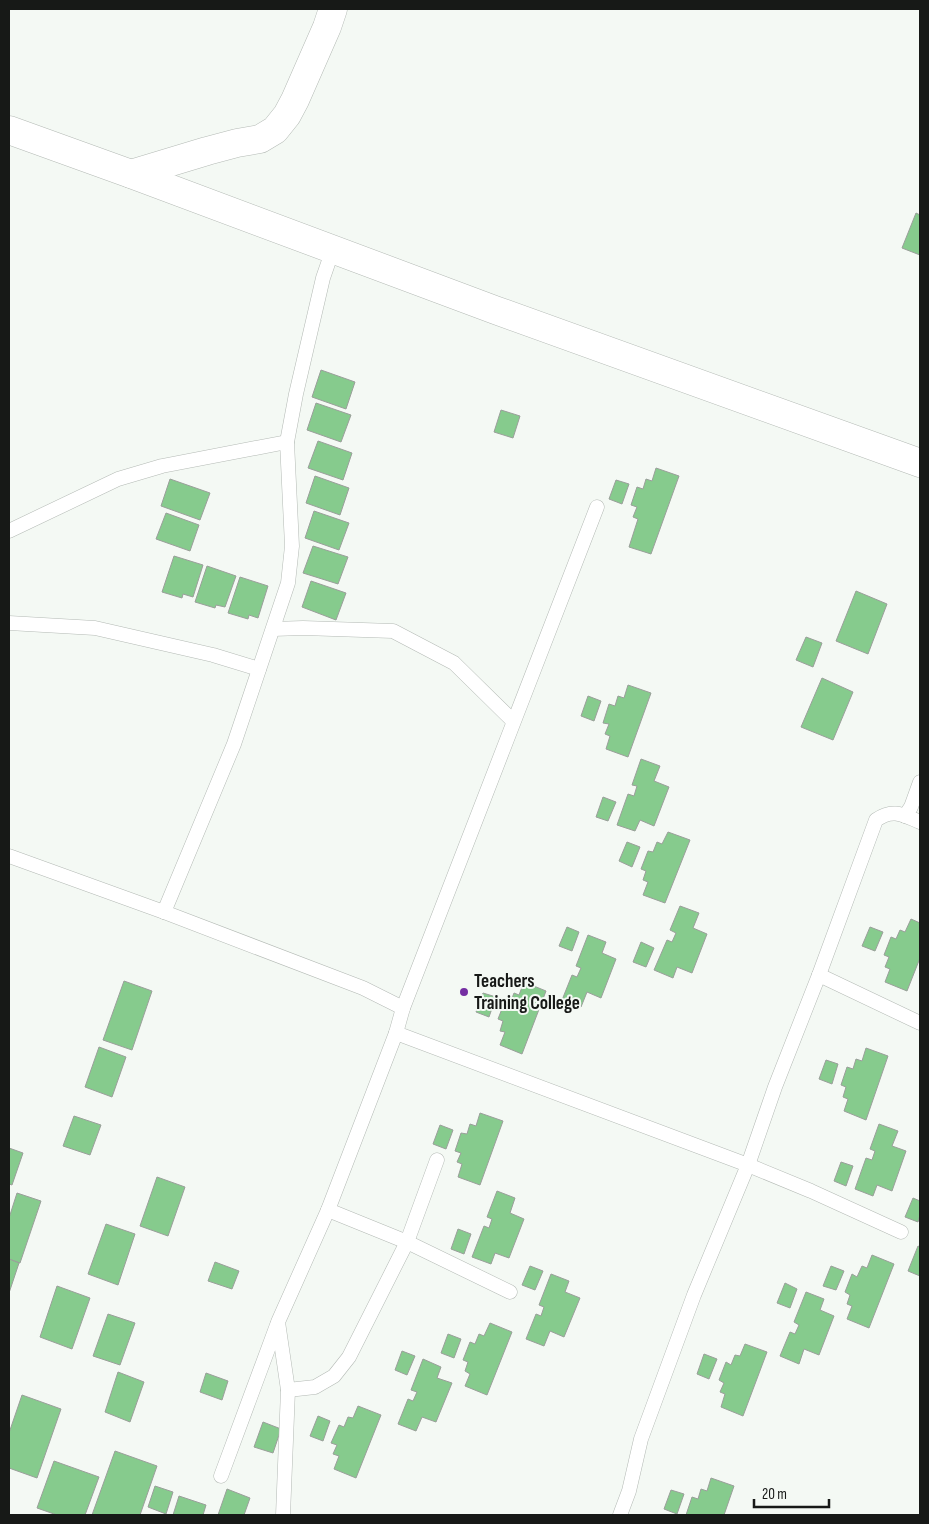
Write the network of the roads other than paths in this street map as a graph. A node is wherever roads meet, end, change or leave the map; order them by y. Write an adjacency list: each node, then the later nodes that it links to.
1 (333, 9): 3 (street)
2 (9, 130): 3 (street)
3 (131, 174): 4 (street)
4 (333, 249): 5 (lane); 6 (street)
5 (287, 442): 8 (lane); 10 (lane)
6 (920, 464)
7 (597, 507): 12 (lane)
8 (9, 531)
9 (9, 623): 11 (lane)
10 (273, 629): 11 (lane); 12 (lane)
11 (260, 669): 17 (lane)
12 (513, 721): 19 (lane)
13 (920, 782): 14 (lane)
14 (905, 816): 15 (lane); 18 (lane)
15 (920, 822)
16 (9, 856): 17 (lane)
17 (164, 912): 19 (lane)
18 (819, 975): 20 (lane); 23 (lane)
19 (403, 1008): 21 (lane)
20 (920, 1023)
21 (396, 1033): 23 (lane); 24 (lane)
22 (437, 1160): 26 (lane)
23 (748, 1165): 25 (lane); 32 (lane)
24 (328, 1210): 26 (lane); 28 (lane)
25 (901, 1232)
26 (407, 1242): 27 (lane); 29 (lane)
27 (510, 1292)
28 (278, 1322): 29 (lane); 30 (lane)
29 (288, 1390): 31 (lane)
30 (220, 1476)
31 (283, 1515)
32 (620, 1515)

